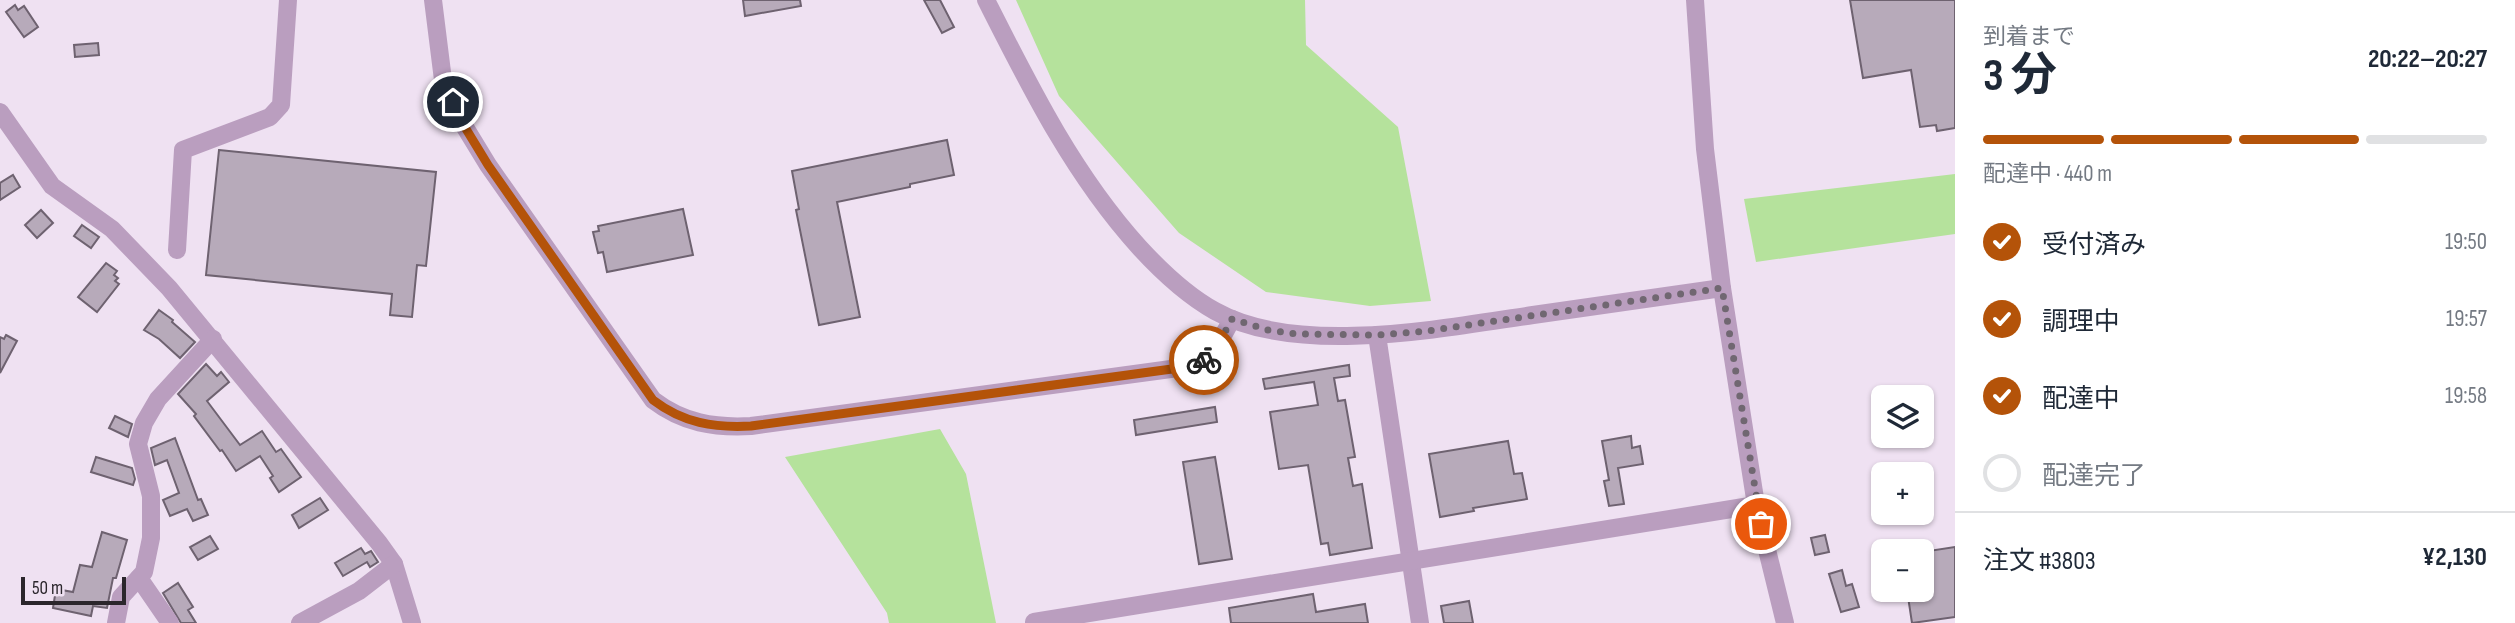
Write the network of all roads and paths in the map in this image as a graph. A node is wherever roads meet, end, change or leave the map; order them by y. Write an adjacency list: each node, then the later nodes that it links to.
1 (288, 0): 6 (street)
2 (433, 0): 8 (street)
3 (986, 0): 8 (street)
4 (1695, 0): 7 (street)
5 (0, 112): 10 (street)
6 (177, 250)
7 (1722, 288): 9 (street); 11 (street)
8 (1232, 319): 9 (street)
9 (1377, 335): 12 (street)
10 (213, 339): 13 (street); 14 (street)
11 (1756, 505): 12 (street); 21 (street)
12 (1410, 562): 15 (street); 20 (street)
13 (394, 564): 18 (street); 19 (street)
14 (139, 578): 16 (street); 17 (street)
15 (1034, 622)
16 (116, 623)
17 (170, 623)
18 (300, 623)
19 (412, 623)
20 (1420, 623)
21 (1784, 623)

